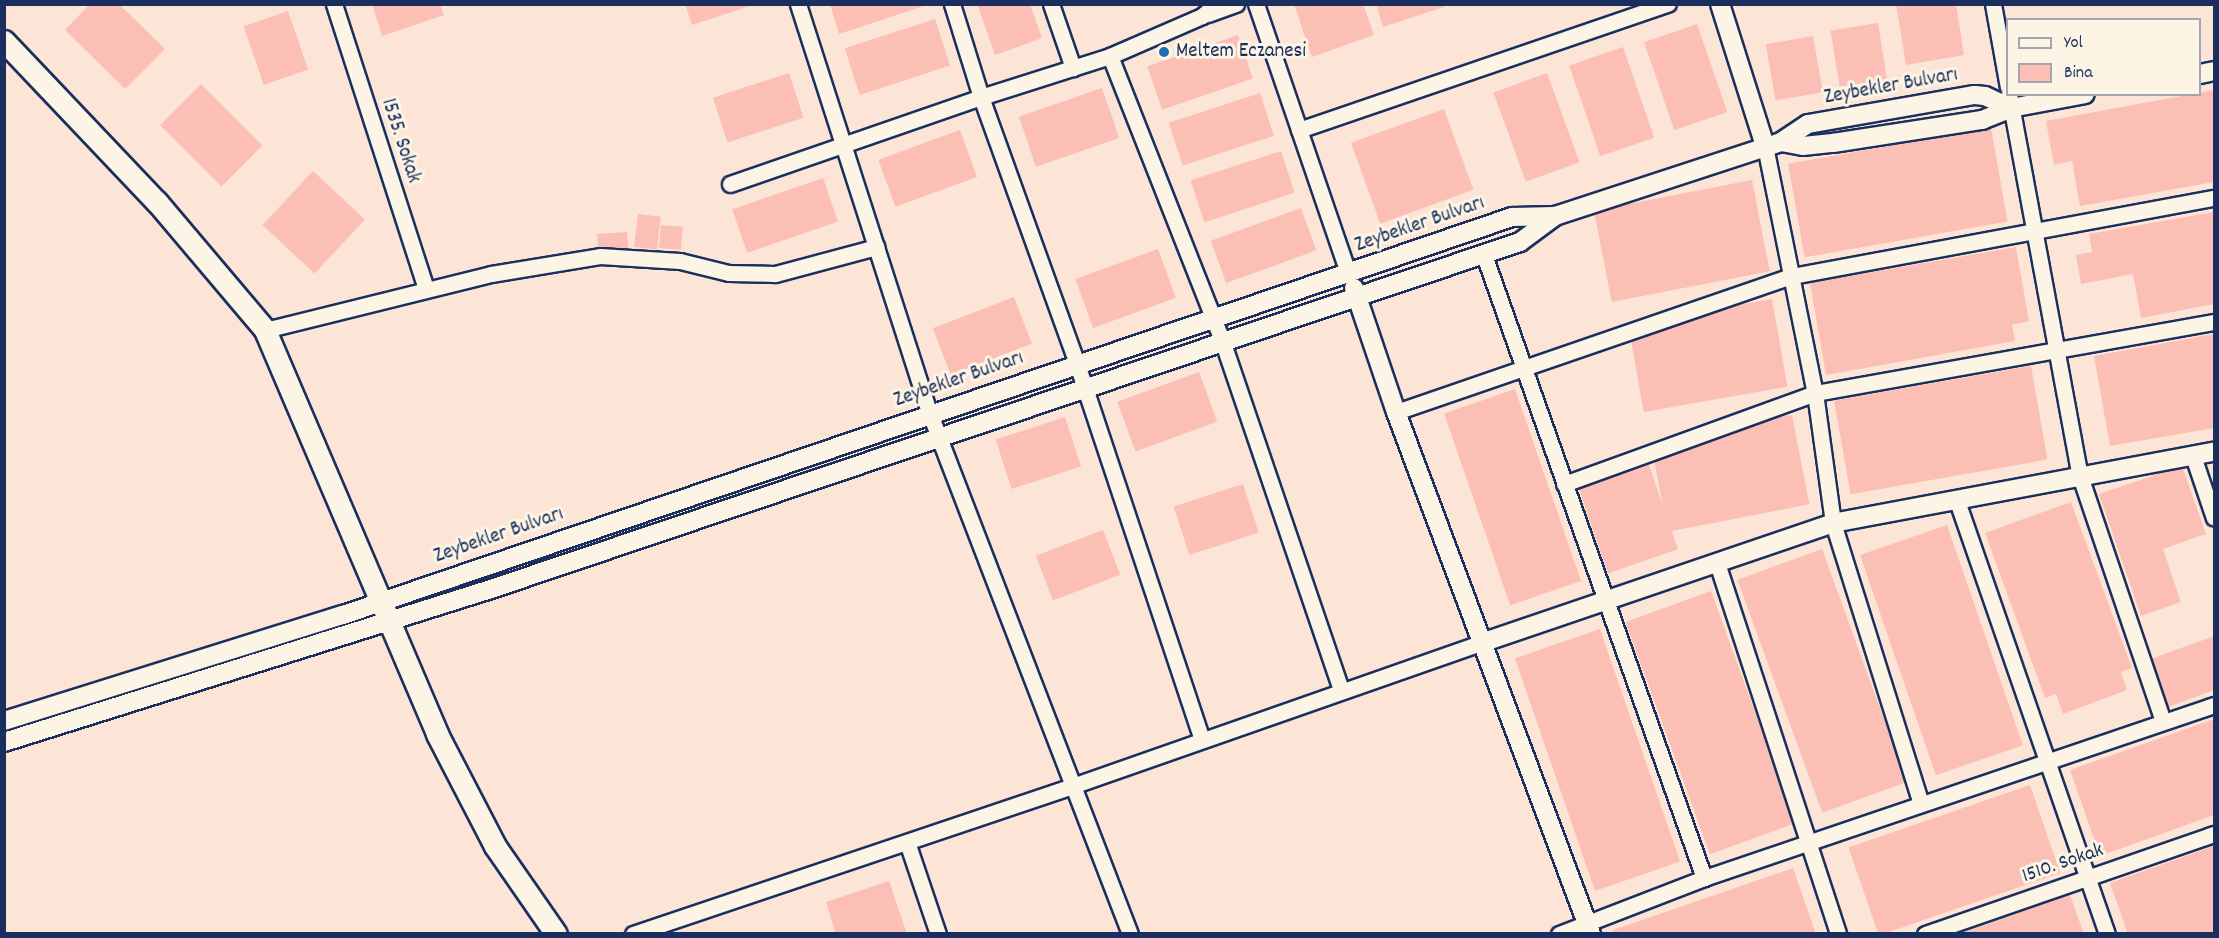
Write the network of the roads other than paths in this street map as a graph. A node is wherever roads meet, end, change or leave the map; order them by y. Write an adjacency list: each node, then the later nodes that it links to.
1 (334, 4): 30 (street, 1535. Sokak)
2 (798, 4): 20 (street)
3 (952, 4): 17 (street)
4 (1051, 4): 14 (street)
5 (1216, 4): 11 (street)
6 (1236, 4): 11 (street)
7 (1256, 4): 19 (street)
8 (1668, 4): 19 (street)
9 (1719, 4): 21 (street)
10 (1993, 4): 15 (street)
11 (1202, 16): 13 (street)
12 (4, 41): 34 (main road)
13 (1110, 56): 14 (street); 32 (street)
14 (1073, 68): 17 (street)
15 (2006, 81)
16 (2064, 96): 18 (street, Zeybekler Bulvarı)
17 (981, 97): 20 (street); 37 (street)
18 (2010, 101): 21 (street, Zeybekler Bulvarı); 21 (street, Zeybekler Bulvarı); 25 (street)
19 (1299, 130): 28 (street)
20 (842, 144): 22 (street); 26 (street)
21 (1773, 144): 24 (street, Zeybekler Bulvarı); 29 (street)
22 (730, 184)
23 (2214, 198): 25 (street)
24 (1555, 216): 27 (street, Zeybekler Bulvarı); 28 (street, Zeybekler Bulvarı)
25 (2036, 232): 29 (street); 36 (street)
26 (876, 247): 30 (street); 42 (street)
27 (1484, 255): 31 (street, Zeybekler Bulvarı); 38 (street)
28 (1348, 273): 31 (street); 32 (street, Zeybekler Bulvarı)
29 (1792, 276): 38 (street); 40 (street)
30 (426, 289): 34 (street)
31 (1357, 297): 35 (street, Zeybekler Bulvarı); 41 (street)
32 (1213, 318): 35 (street); 37 (street, Zeybekler Bulvarı)
33 (2214, 322): 36 (street)
34 (265, 330): 54 (main road)
35 (1223, 343): 39 (street, Zeybekler Bulvarı); 58 (street)
36 (2056, 349): 40 (street); 46 (street)
37 (1077, 364): 39 (street); 42 (street, Zeybekler Bulvarı)
38 (1525, 368): 41 (street); 47 (street)
39 (1085, 390): 43 (street, Zeybekler Bulvarı); 62 (street)
40 (1815, 393): 47 (street); 51 (street)
41 (1396, 412): 57 (street)
42 (930, 414): 43 (street); 49 (street, Zeybekler Bulvarı)
43 (939, 439): 52 (street, Zeybekler Bulvarı); 65 (street)
44 (2214, 452): 45 (street)
45 (2193, 456): 46 (street); 50 (street)
46 (2080, 476): 48 (street); 61 (street)
47 (1564, 484): 55 (street)
48 (1956, 498): 51 (street); 64 (street)
49 (645, 510): 52 (street); 54 (street, Zeybekler Bulvarı)
50 (2214, 518)
51 (1833, 523): 53 (street); 66 (street)
52 (653, 535): 56 (street, Zeybekler Bulvarı)
53 (1717, 563): 55 (street); 69 (street)
54 (381, 601): 56 (main road); 60 (street, Zeybekler Bulvarı)
55 (1606, 602): 57 (street); 71 (street)
56 (389, 622): 63 (street, Zeybekler Bulvarı); 73 (main road)
57 (1481, 643): 58 (street); 72 (street)
58 (1341, 690): 62 (street)
59 (2214, 705): 61 (street)
60 (4, 721)
61 (2163, 721): 64 (street)
62 (1202, 740): 65 (street)
63 (4, 742)
64 (2046, 761): 66 (street); 70 (street)
65 (1075, 785): 68 (street); 76 (street)
66 (1922, 804): 69 (street)
67 (2214, 834): 70 (street, 1510. Sokak)
68 (907, 842): 74 (street); 75 (street)
69 (1808, 843): 71 (street); 78 (street)
70 (2088, 877): 79 (street, 1510. Sokak); 80 (street)
71 (1704, 878): 72 (street)
72 (1589, 928): 77 (street)
73 (556, 933)
74 (633, 933)
75 (938, 933)
76 (1130, 933)
77 (1559, 933)
78 (1838, 933)
79 (1925, 933)
80 (2108, 933)

